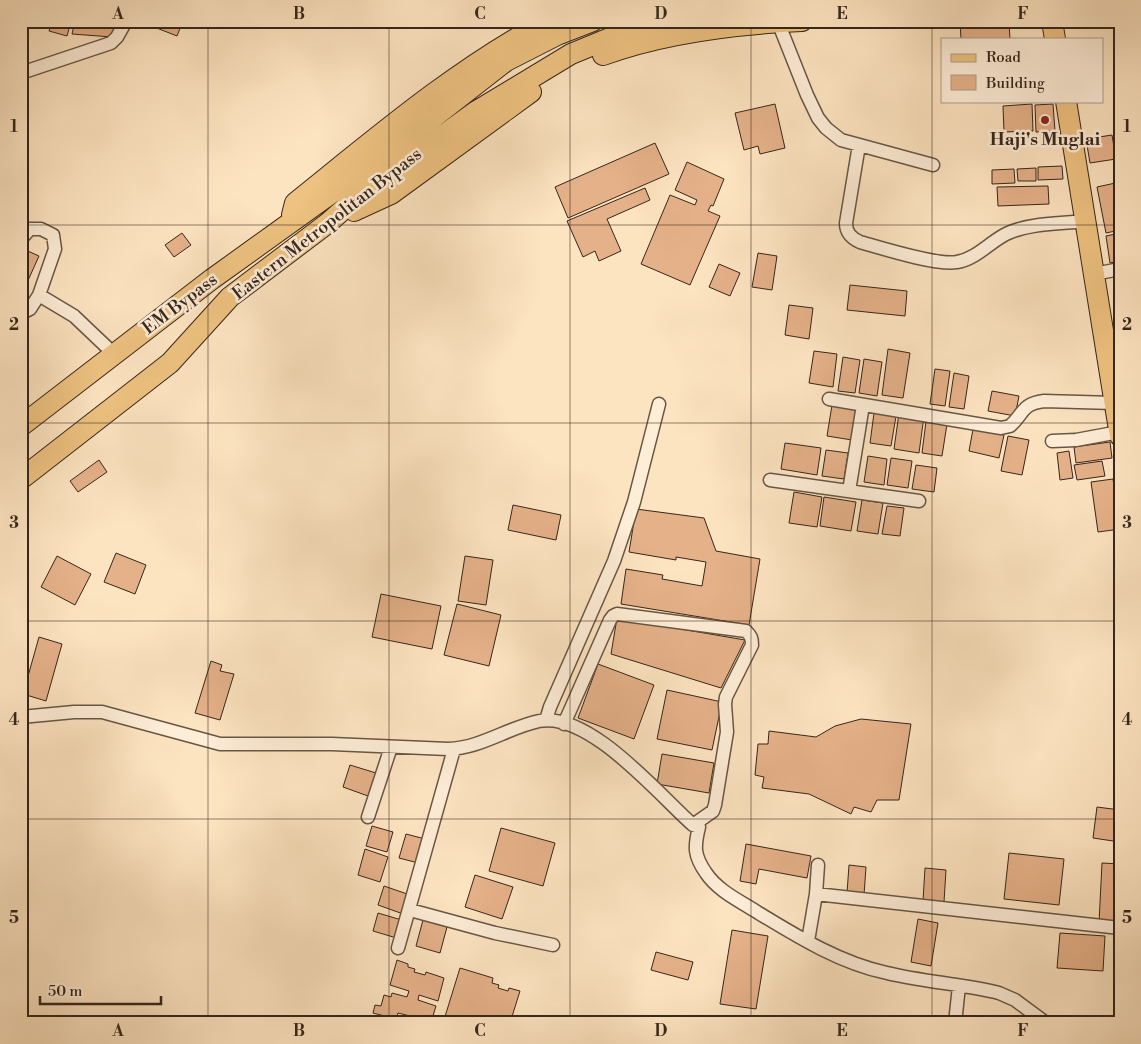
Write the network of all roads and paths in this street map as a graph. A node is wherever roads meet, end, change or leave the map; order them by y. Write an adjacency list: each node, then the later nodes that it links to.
1 (126, 21): 9 (street)
2 (593, 21): 13 (main road, Eastern Metropolitan Bypass)
3 (665, 21): 13 (main road, Eastern Metropolitan Bypass)
4 (802, 21): 7 (main road)
5 (1052, 21): 8 (main road)
6 (541, 22): 16 (main road)
7 (778, 22): 11 (street); 15 (main road)
8 (1055, 38)
9 (21, 73)
10 (1066, 102): 14 (main road)
11 (859, 145): 12 (street); 14 (street)
12 (933, 165)
13 (347, 194): 15 (main road, Eastern Metropolitan Bypass); 16 (main road, EM Bypass)
14 (1085, 221): 19 (main road)
15 (328, 223): 22 (main road, Eastern Metropolitan Bypass)
16 (289, 224): 20 (main road, EM Bypass)
17 (21, 239): 21 (street)
18 (1120, 269): 19 (street)
19 (1094, 274): 26 (main road)
20 (212, 279): 22 (main road); 24 (main road, EM Bypass)
21 (39, 295): 23 (street); 24 (street)
22 (230, 297): 32 (main road, Eastern Metropolitan Bypass)
23 (21, 312)
24 (114, 354): 29 (main road, EM Bypass)
25 (829, 399): 28 (street)
26 (1114, 403): 28 (street); 30 (main road)
27 (658, 404): 37 (street)
28 (863, 406): 34 (street)
29 (21, 426)
30 (1119, 434): 31 (street)
31 (1052, 441)
32 (21, 479)
33 (770, 480): 34 (street)
34 (849, 491): 35 (street)
35 (919, 501)
36 (21, 717): 39 (street)
37 (546, 720): 38 (street); 40 (street)
38 (564, 724): 42 (street); 42 (street)
39 (391, 746): 40 (street); 41 (street)
40 (454, 749): 45 (street)
41 (368, 817)
42 (693, 825): 47 (street)
43 (818, 865): 44 (street)
44 (816, 894): 46 (street); 47 (street)
45 (410, 910): 48 (street); 49 (street)
46 (1120, 928)
47 (808, 941): 50 (street)
48 (553, 945)
49 (398, 948)
50 (959, 986): 51 (street); 52 (street)
51 (955, 1023)
52 (1046, 1023)

